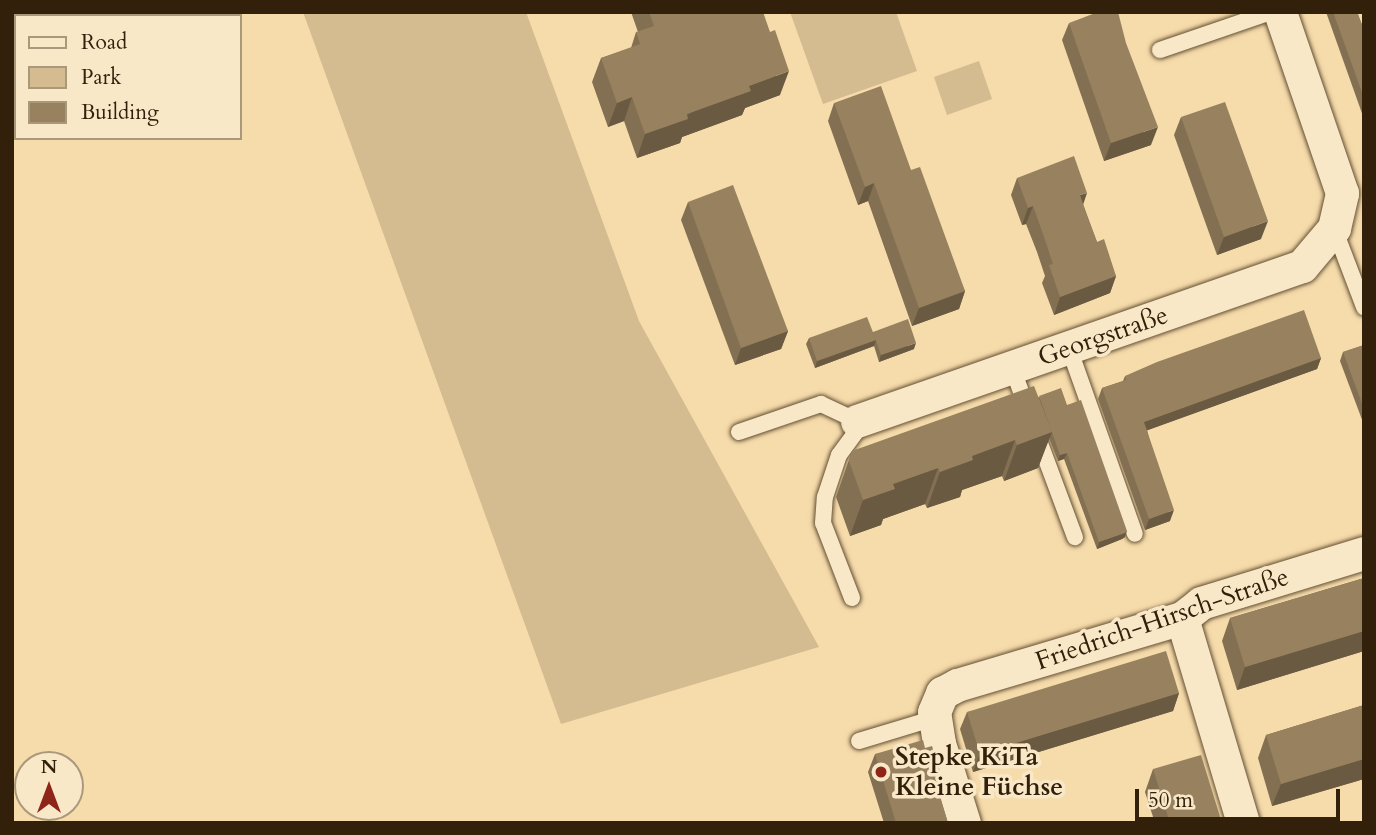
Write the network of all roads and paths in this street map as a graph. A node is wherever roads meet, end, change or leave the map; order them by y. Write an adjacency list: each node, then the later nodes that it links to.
1 (1271, 12): 3 (lane)
2 (1280, 12): 4 (street, Georgstraße)
3 (1160, 50)
4 (1334, 228): 5 (lane); 6 (street, Georgstraße)
5 (1364, 307)
6 (1069, 348): 7 (street, Georgstraße); 10 (lane)
7 (1012, 367): 8 (street, Georgstraße); 11 (lane)
8 (861, 420): 9 (lane); 13 (lane)
9 (739, 432)
10 (1135, 534)
11 (1075, 537)
12 (1364, 553): 14 (street, Friedrich-Hirsch-Straße)
13 (852, 598)
14 (1182, 618): 15 (street, Friedrich-Hirsch-Straße); 18 (street)
15 (934, 715): 16 (lane); 17 (street)
16 (859, 741)
17 (964, 823)
18 (1243, 823)

